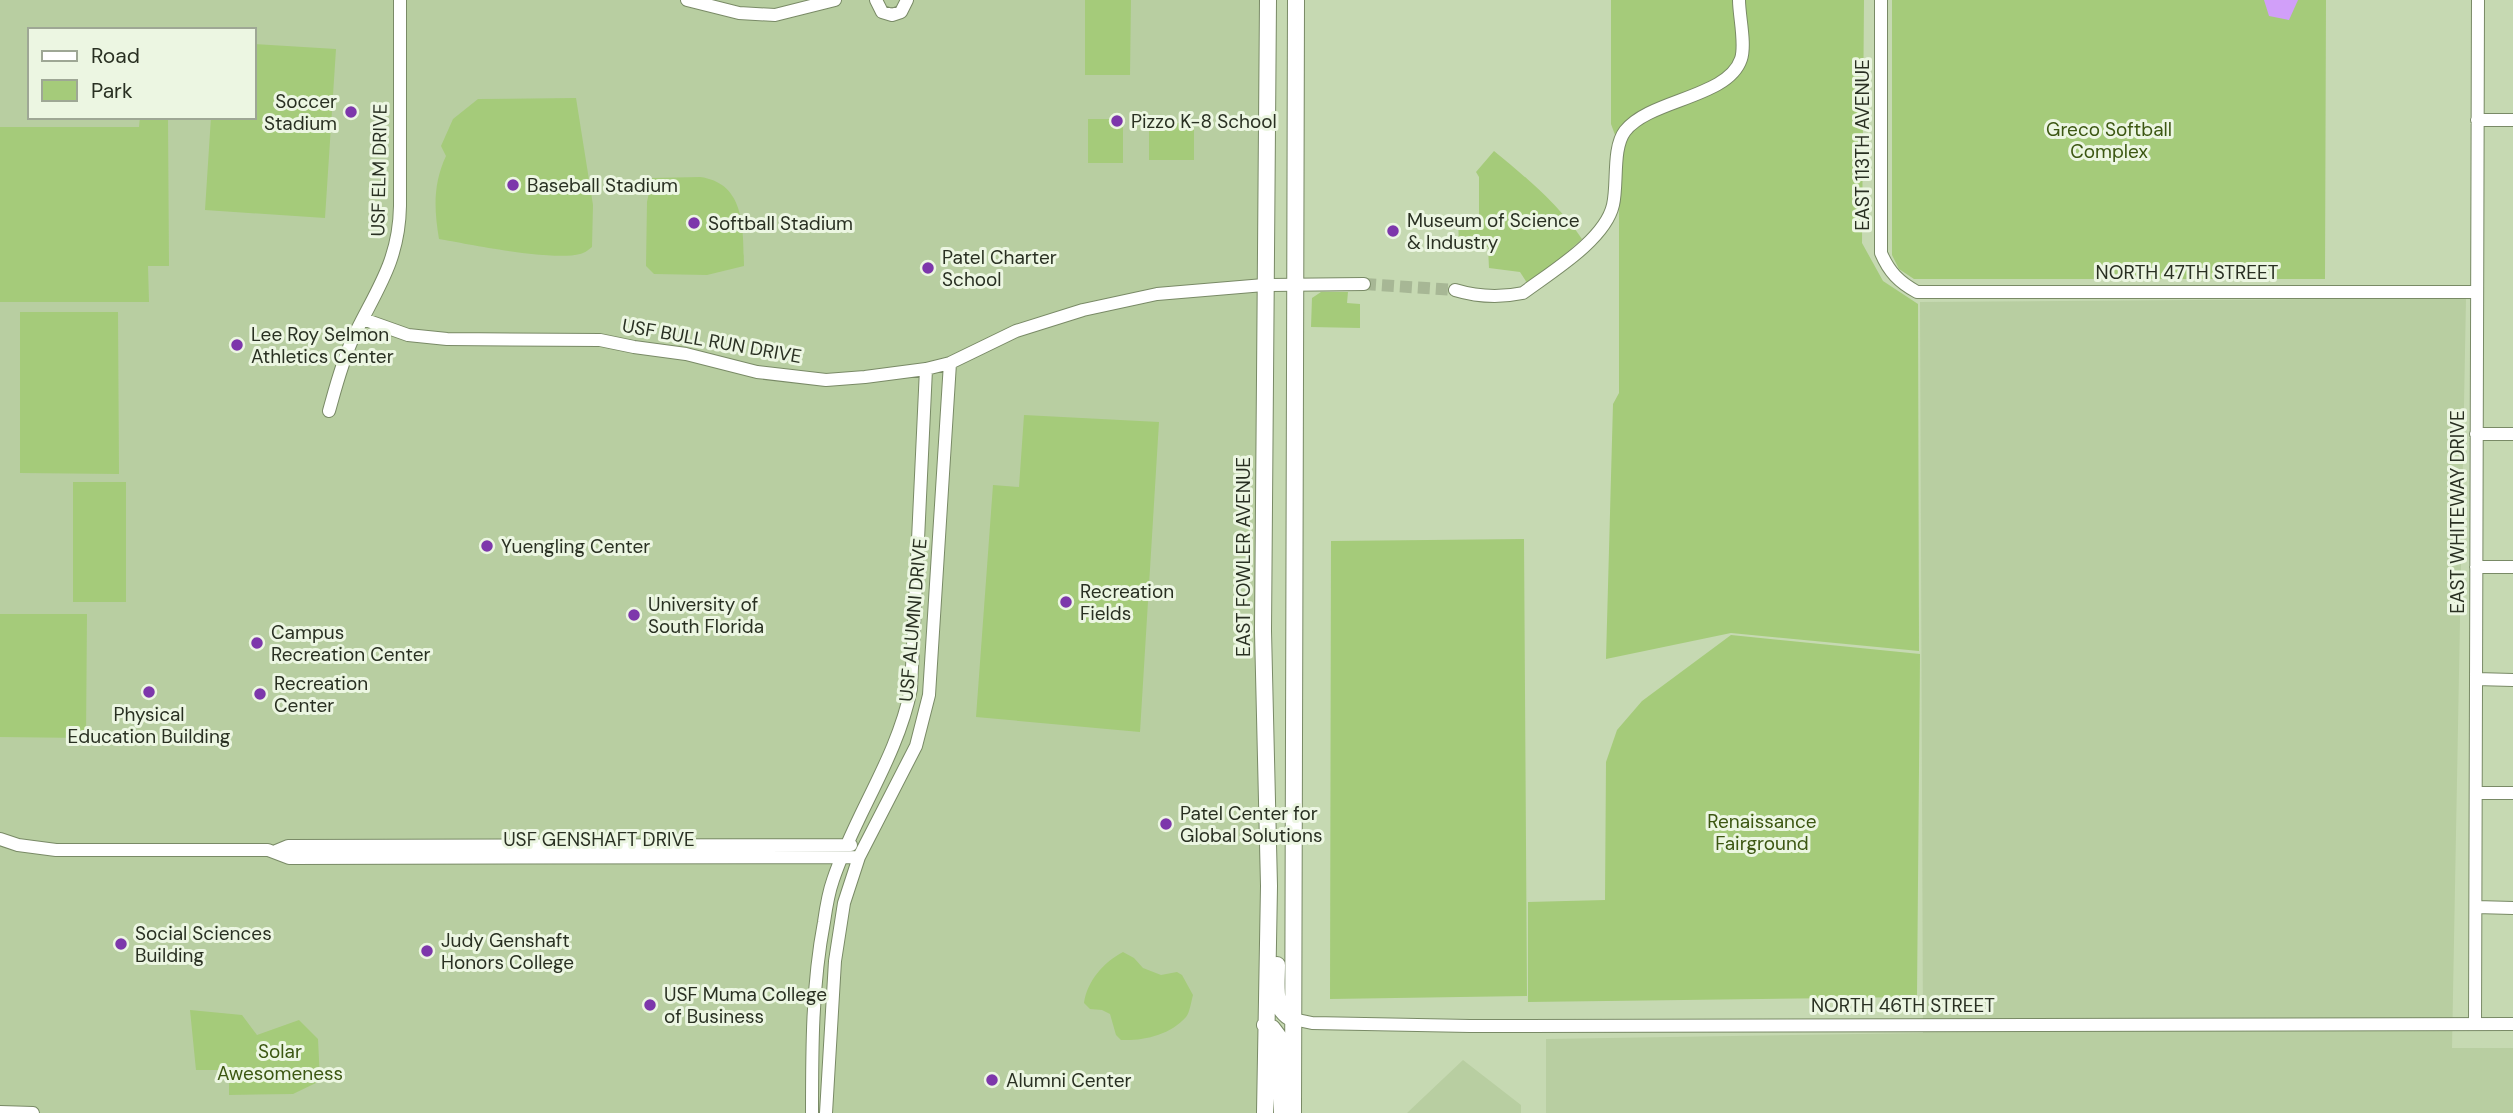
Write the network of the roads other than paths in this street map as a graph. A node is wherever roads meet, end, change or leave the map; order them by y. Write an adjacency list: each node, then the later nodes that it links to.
1 (400, 0): 19 (street, USF ELM DRIVE)
2 (687, 0): 3 (street)
3 (835, 0)
4 (876, 0): 5 (street)
5 (908, 0)
6 (1268, 0): 15 (main road, EAST FOWLER AVENUE)
7 (1296, 0): 16 (main road)
8 (1740, 0): 17 (street)
9 (1881, 0): 13 (street, EAST 113TH AVENUE)
10 (2478, 0): 11 (street, EAST WHITEWAY DRIVE)
11 (2477, 120): 12 (street); 18 (street, EAST WHITEWAY DRIVE)
12 (2513, 120)
13 (1901, 283): 18 (street, NORTH 47TH STREET)
14 (1364, 284): 16 (street, USF BULL RUN DRIVE)
15 (1264, 285): 16 (street, USF BULL RUN DRIVE); 20 (street, USF BULL RUN DRIVE); 35 (main road, EAST FOWLER AVENUE)
16 (1296, 285): 38 (main road)
17 (1455, 290)
18 (2476, 292): 23 (street, EAST WHITEWAY DRIVE)
19 (363, 318): 21 (street, USF BULL RUN DRIVE); 22 (street, USF ELM DRIVE)
20 (950, 363): 21 (street, USF BULL RUN DRIVE); 32 (street, USF ALUMNI DRIVE)
21 (926, 369): 33 (street, USF ALUMNI DRIVE)
22 (329, 411)
23 (2476, 434): 24 (street); 25 (street, EAST WHITEWAY DRIVE)
24 (2513, 434)
25 (2476, 567): 26 (street); 27 (street, EAST WHITEWAY DRIVE)
26 (2513, 567)
27 (2476, 680): 28 (street); 29 (street, EAST WHITEWAY DRIVE)
28 (2513, 680)
29 (2476, 793): 30 (street); 36 (street, EAST WHITEWAY DRIVE)
30 (2513, 793)
31 (0, 839): 33 (street, USF GENSHAFT DRIVE)
32 (866, 844): 33 (street); 34 (street, USF ALUMNI DRIVE)
33 (844, 852): 34 (street, USF GENSHAFT DRIVE); 44 (street, USF ALUMNI DRIVE)
34 (859, 857): 45 (street, USF ALUMNI DRIVE)
35 (1269, 886): 38 (main road); 41 (main road, EAST FOWLER AVENUE)
36 (2476, 907): 37 (street); 39 (street, EAST WHITEWAY DRIVE)
37 (2513, 908)
38 (1293, 1019): 39 (street, NORTH 46TH STREET); 48 (main road)
39 (2475, 1024): 40 (street, NORTH 46TH STREET)
40 (2513, 1024)
41 (1265, 1025): 46 (main road, EAST FOWLER AVENUE); 47 (main road)
42 (0, 1112): 43 (street)
43 (33, 1113)
44 (813, 1113)
45 (826, 1113)
46 (1265, 1113)
47 (1282, 1113)
48 (1293, 1113)

